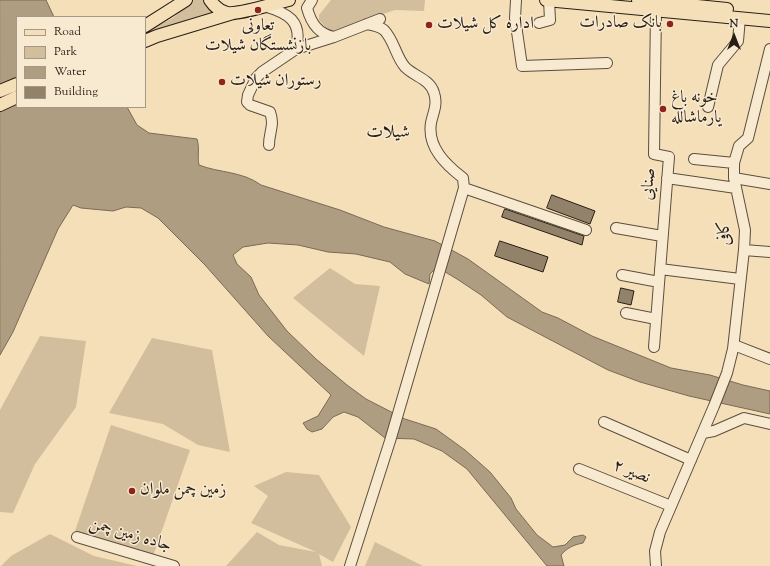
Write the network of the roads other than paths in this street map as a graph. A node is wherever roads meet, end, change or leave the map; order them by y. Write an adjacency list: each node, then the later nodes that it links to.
1 (186, 0): 18 (main road)
2 (210, 0): 11 (main road)
3 (288, 0): 9 (main road)
4 (312, 0): 19 (street)
5 (516, 0): 23 (street)
6 (547, 0): 10 (main road); 16 (street)
7 (642, 0): 10 (main road)
8 (686, 2): 10 (main road); 12 (main road)
9 (264, 6): 11 (main road); 21 (street)
10 (656, 6): 14 (main road); 32 (street, صنایی)
11 (233, 13): 20 (main road)
12 (770, 13)
13 (380, 18): 17 (street)
14 (740, 18): 15 (main road); 28 (street)
15 (770, 21)
16 (539, 23)
17 (367, 24): 19 (street); 35 (street)
18 (146, 25)
19 (334, 37): 21 (street)
20 (146, 40)
21 (296, 49): 29 (street)
22 (770, 49): 31 (street, کافی)
23 (607, 63)
24 (16, 84): 25 (main road)
25 (0, 91)
26 (16, 97): 27 (main road)
27 (0, 105)
28 (708, 107)
29 (269, 145)
30 (694, 159): 31 (street)
31 (734, 163): 33 (street, کافی)
32 (667, 178): 33 (street); 38 (street, صنایی)
33 (735, 183): 34 (street); 39 (street, کافی)
34 (770, 184)
35 (464, 188): 37 (street); 58 (street)
36 (616, 228): 38 (street)
37 (586, 230)
38 (662, 236): 41 (street, صنایی)
39 (744, 250): 40 (street); 43 (street, کافی)
40 (770, 252)
41 (660, 269): 43 (street); 44 (street, صنایی)
42 (622, 275): 44 (street)
43 (740, 279): 47 (street, کافی)
44 (659, 282): 46 (street, صنایی)
45 (626, 313): 46 (street)
46 (656, 319): 48 (street, صنایی)
47 (734, 345): 49 (street); 52 (street, کافی)
48 (654, 347)
49 (770, 359)
50 (604, 422): 53 (street)
51 (770, 424): 52 (street)
52 (703, 433): 53 (street, کافی)
53 (691, 460): 55 (street, کافی)
54 (579, 470): 55 (street, نصیر ۲)
55 (671, 506): 59 (street, کافی)
56 (77, 538): 57 (street, جاده زمین چمن)
57 (174, 566)
58 (350, 566)
59 (656, 566)

